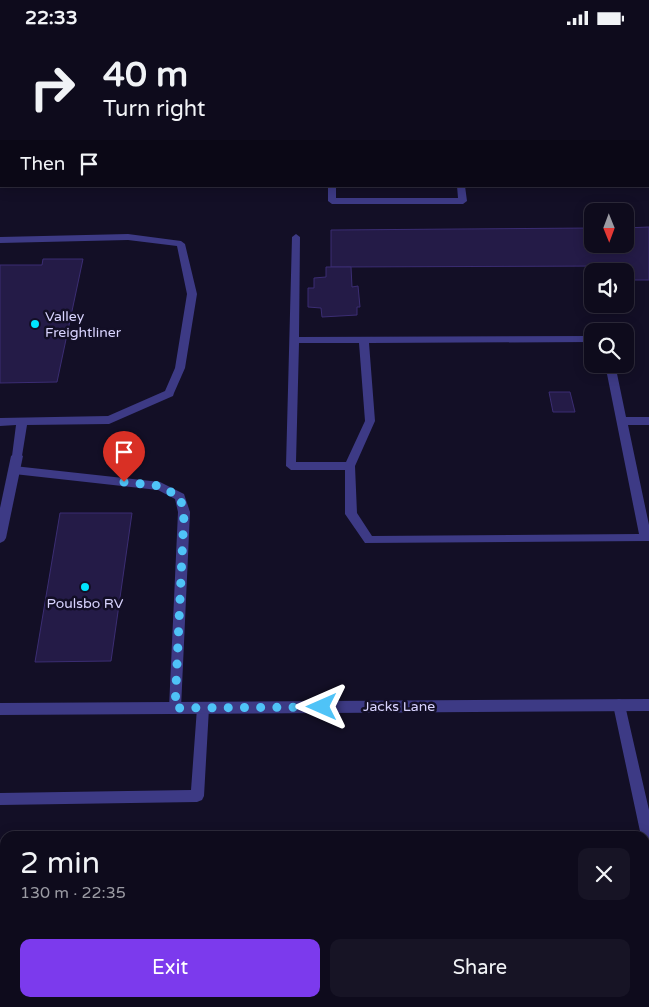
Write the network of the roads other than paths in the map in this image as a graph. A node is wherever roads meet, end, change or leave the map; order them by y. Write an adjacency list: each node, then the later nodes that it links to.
1 (332, 187): 2 (lane)
2 (461, 187)
3 (296, 237): 7 (lane)
4 (0, 240): 12 (lane)
5 (364, 339): 6 (lane); 7 (lane); 14 (lane)
6 (584, 339)
7 (294, 340): 14 (lane)
8 (612, 373): 10 (lane)
9 (0, 421): 12 (lane)
10 (622, 421): 11 (lane); 14 (lane)
11 (649, 421)
12 (22, 422): 13 (lane)
13 (17, 455): 15 (street)
14 (350, 466)
15 (14, 470): 16 (street); 19 (lane)
16 (0, 538)
17 (620, 705): 18 (street, Jacks Lane); 20 (street, Jacks Lane); 23 (lane)
18 (649, 705)
19 (175, 708): 20 (street, Jacks Lane); 21 (street, Jacks Lane)
20 (203, 708): 22 (lane)
21 (0, 709)
22 (0, 799)
23 (647, 831)

